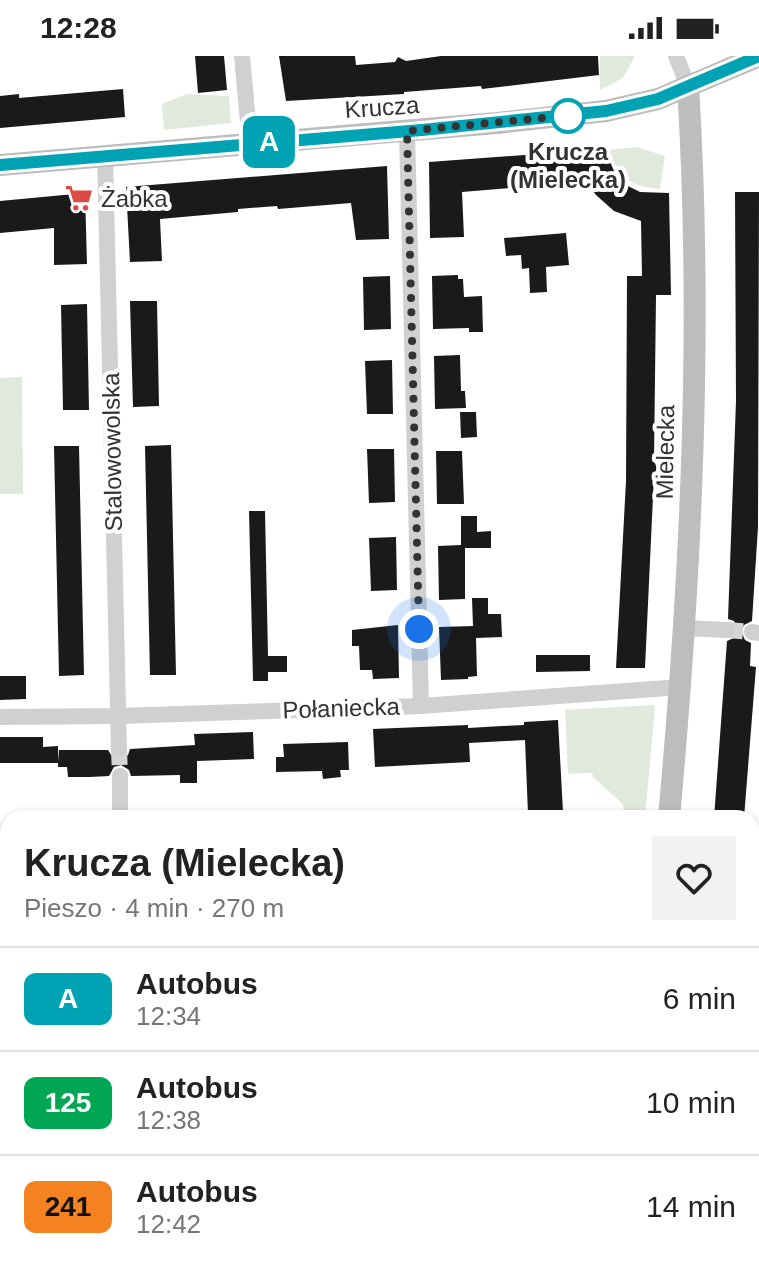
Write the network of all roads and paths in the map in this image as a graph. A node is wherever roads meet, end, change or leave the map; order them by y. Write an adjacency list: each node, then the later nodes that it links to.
1 (242, 56): 6 (street)
2 (676, 56): 4 (street)
3 (759, 56): 4 (street, Krucza)
4 (688, 86): 5 (street, Krucza); 9 (street, Mielecka)
5 (407, 131): 6 (street, Krucza); 12 (street)
6 (250, 144): 7 (street, Krucza)
7 (105, 155): 8 (street, Krucza); 13 (street, Stalowowolska)
8 (0, 165)
9 (684, 628): 10 (street); 11 (street, Mielecka)
10 (727, 630)
11 (681, 687): 12 (street, Połaniecka); 18 (street, Mielecka)
12 (421, 706): 13 (street, Połaniecka)
13 (119, 716): 14 (street, Połaniecka); 15 (street, Stalowowolska)
14 (0, 717)
15 (119, 749)
16 (120, 776): 17 (street)
17 (120, 810)
18 (670, 810)

